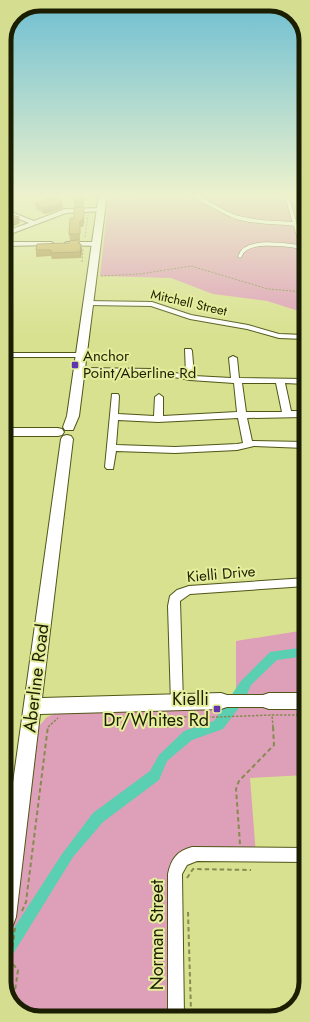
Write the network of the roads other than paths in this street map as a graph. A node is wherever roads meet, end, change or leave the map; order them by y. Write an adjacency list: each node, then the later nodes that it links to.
1 (11, 244): 2 (street)
2 (97, 244): 5 (street, Aberline Road)
3 (299, 247): 4 (lane)
4 (240, 256)
5 (89, 302): 6 (street, Mitchell Street); 9 (street, Aberline Road)
6 (299, 337)
7 (188, 351): 12 (street)
8 (11, 355): 9 (street)
9 (82, 355): 11 (street, Aberline Road)
10 (233, 358): 13 (street)
11 (80, 370): 12 (street); 24 (street, Aberline Road)
12 (190, 378): 13 (street)
13 (237, 380): 14 (street); 19 (street)
14 (280, 381): 15 (street); 20 (street)
15 (299, 381)
16 (115, 396): 21 (street)
17 (159, 397): 22 (street)
18 (299, 414): 20 (street)
19 (242, 415): 20 (street); 22 (street); 25 (street)
20 (288, 415)
21 (114, 417): 22 (street); 27 (street)
22 (158, 419)
23 (11, 432): 24 (street)
24 (65, 433): 31 (street, Aberline Road)
25 (248, 445): 26 (street); 27 (street)
26 (299, 445)
27 (111, 448): 28 (street)
28 (110, 467)
29 (299, 582): 30 (street, Kielli Drive)
30 (177, 702): 31 (street); 34 (street)
31 (32, 706): 36 (street, Aberline Road)
32 (270, 708): 33 (street); 34 (street)
33 (299, 708)
34 (219, 709)
35 (299, 855): 37 (street, Norman Street)
36 (14, 919)
37 (181, 1011)

